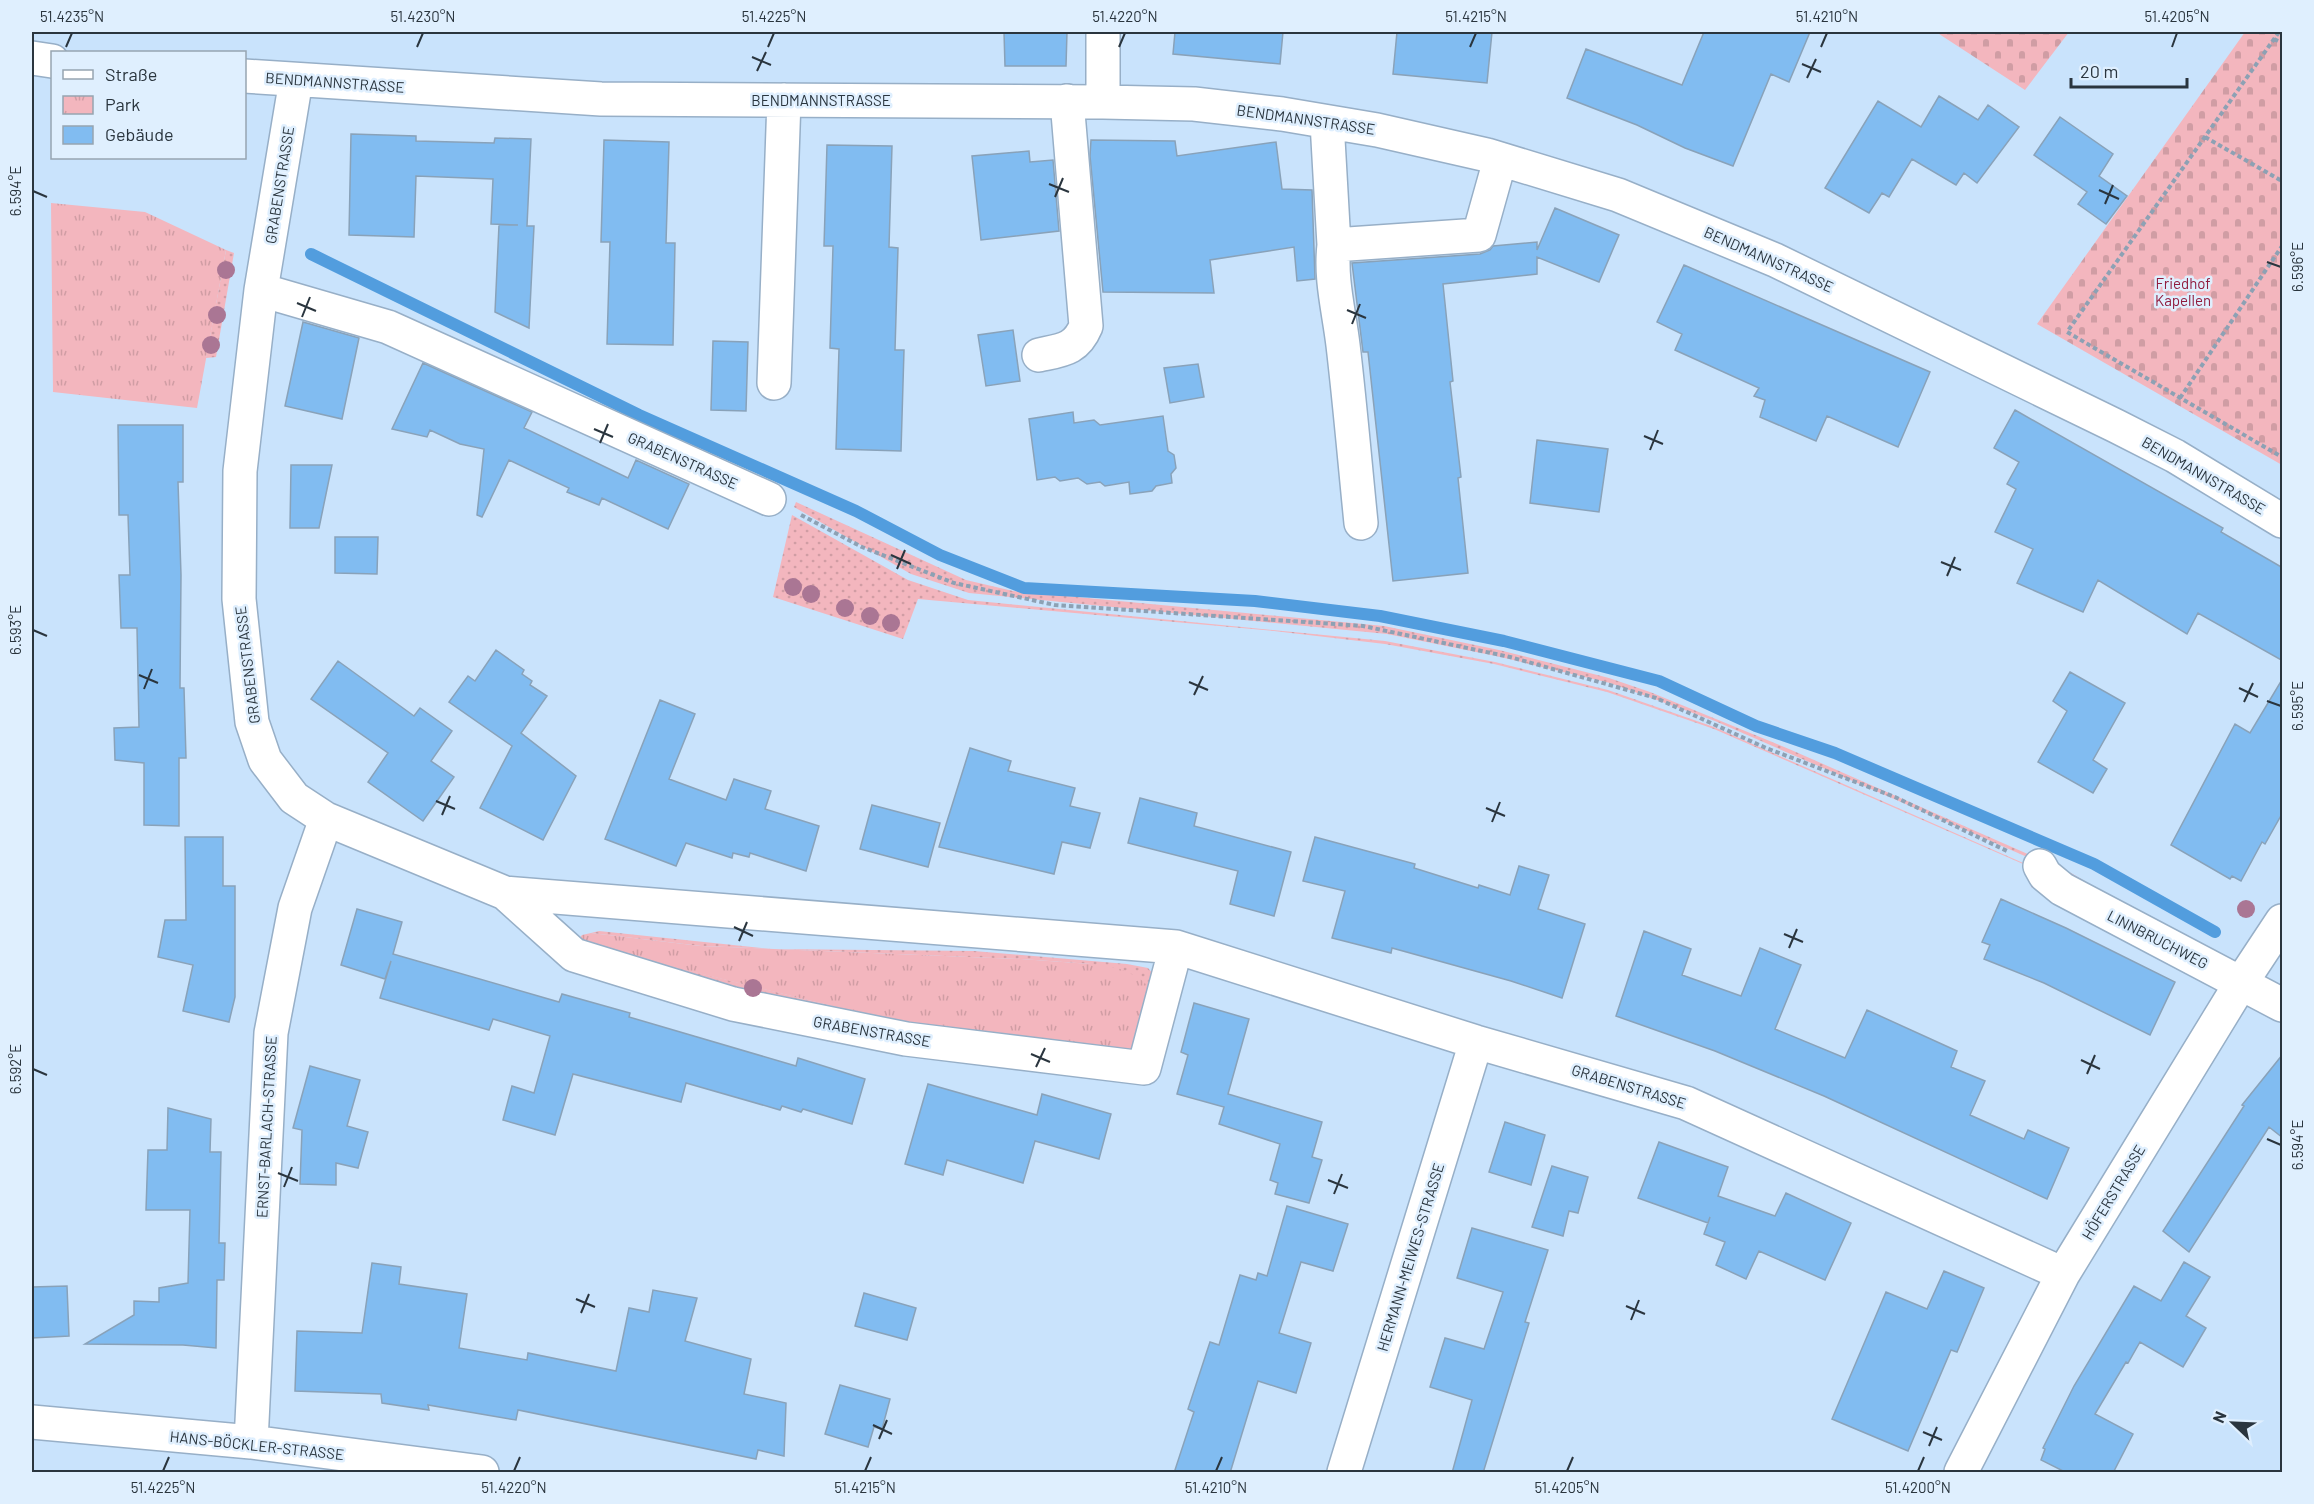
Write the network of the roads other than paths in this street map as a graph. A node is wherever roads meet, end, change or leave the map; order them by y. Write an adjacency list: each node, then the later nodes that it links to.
1 (1103, 32): 8 (street)
2 (32, 58): 3 (street)
3 (51, 61)
4 (246, 76): 5 (street, BENDMANNSTRASSE)
5 (296, 80): 6 (street, BENDMANNSTRASSE); 12 (street, GRABENSTRASSE)
6 (784, 100): 7 (street, BENDMANNSTRASSE); 14 (street)
7 (1067, 101): 8 (street, BENDMANNSTRASSE); 13 (street)
8 (1103, 102): 9 (street, BENDMANNSTRASSE)
9 (1327, 122): 10 (street, BENDMANNSTRASSE); 11 (street)
10 (1500, 160): 11 (street); 16 (street, BENDMANNSTRASSE)
11 (1334, 245): 17 (street)
12 (261, 290): 15 (street, GRABENSTRASSE); 18 (street, GRABENSTRASSE)
13 (1039, 355)
14 (774, 383)
15 (769, 499)
16 (2283, 521)
17 (1362, 523)
18 (326, 819): 20 (street, GRABENSTRASSE); 28 (street, ERNST-BARLACH-STRASSE)
19 (2040, 866): 23 (street, LINNBRUCHWEG)
20 (504, 893): 22 (street, GRABENSTRASSE); 22 (street, GRABENSTRASSE)
21 (2283, 921): 23 (street, HÖFERSTRASSE)
22 (1176, 947): 25 (street, GRABENSTRASSE)
23 (2241, 983): 24 (street, LINNBRUCHWEG); 26 (street, HÖFERSTRASSE)
24 (2283, 1005)
25 (1476, 1042): 26 (street, GRABENSTRASSE); 30 (street, HERMANN-MEIWES-STRASSE)
26 (2063, 1274): 31 (street, HÖFERSTRASSE)
27 (32, 1422): 28 (street, HANS-BÖCKLER-STRASSE)
28 (251, 1442): 29 (street, HANS-BÖCKLER-STRASSE)
29 (482, 1473)
30 (1344, 1473)
31 (1961, 1473)

